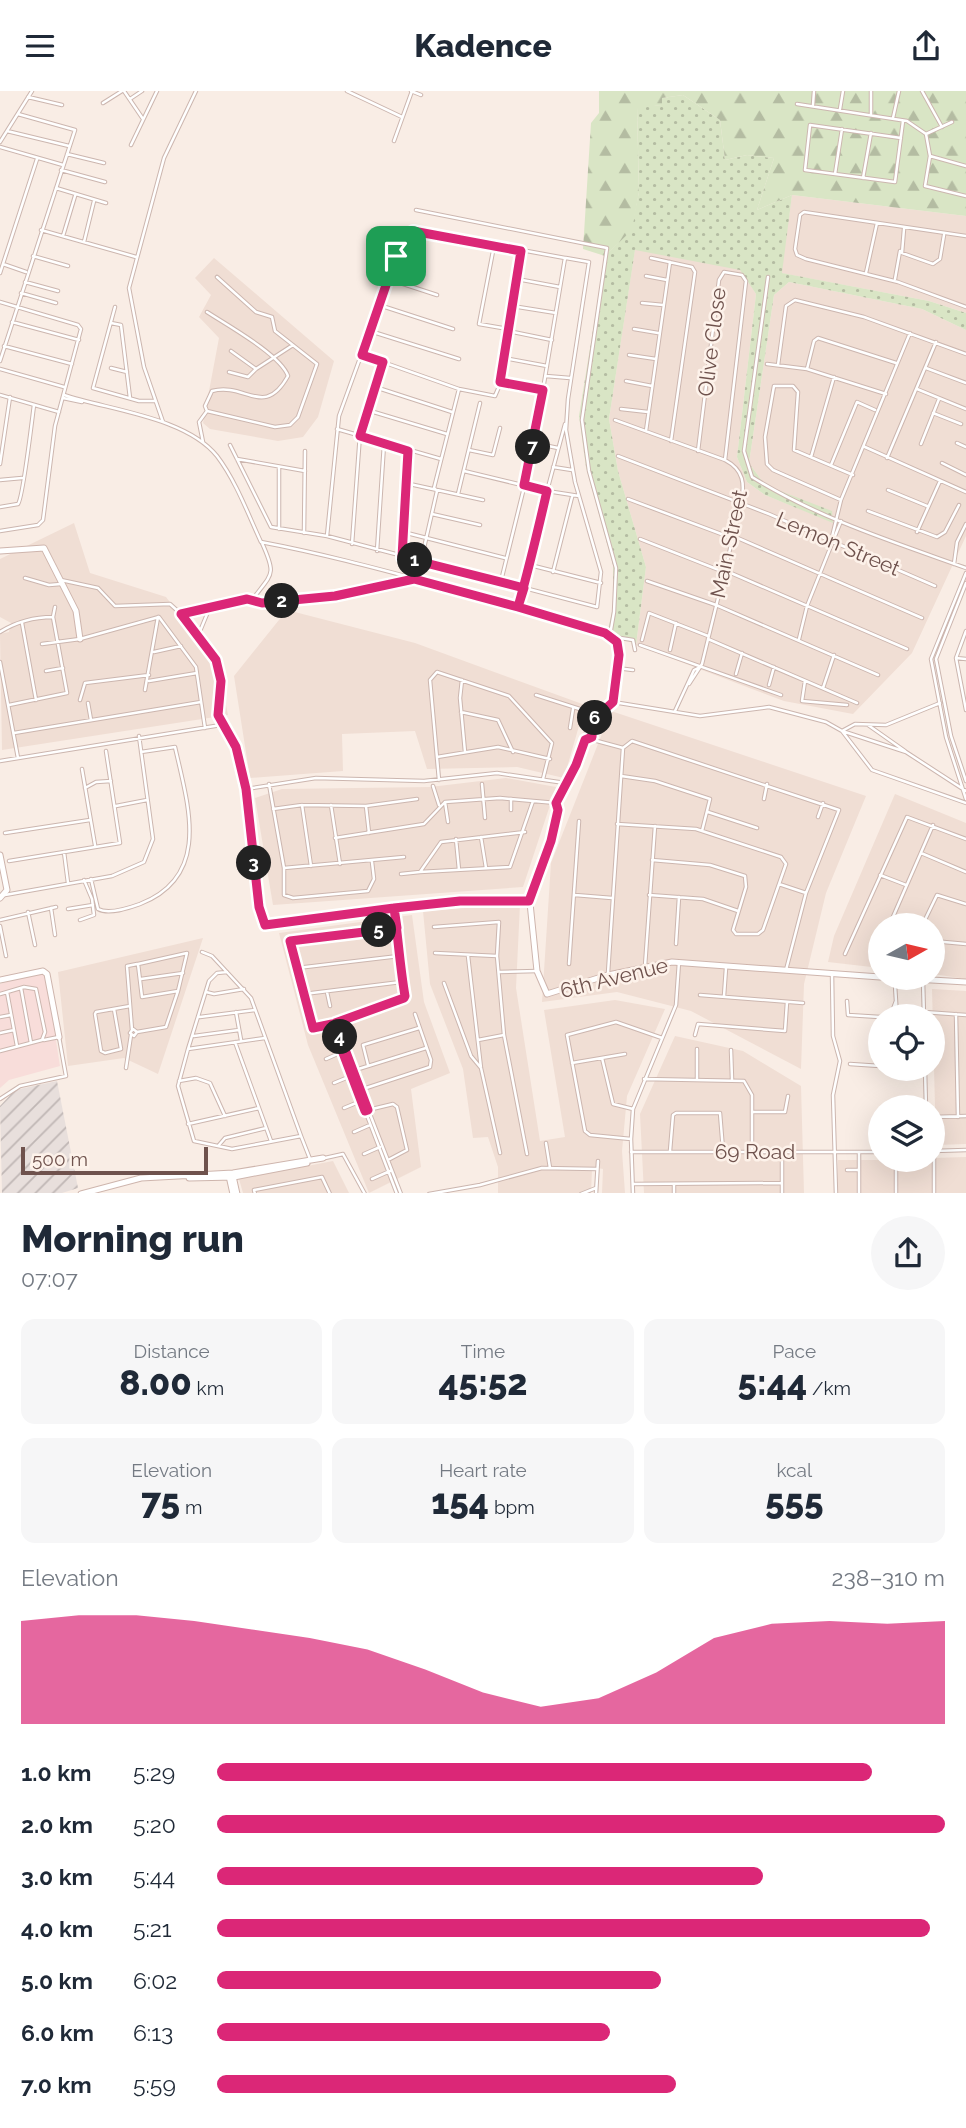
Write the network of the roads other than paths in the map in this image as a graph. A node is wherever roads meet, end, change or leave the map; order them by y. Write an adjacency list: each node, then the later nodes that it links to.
1 (32, 91): 14 (street)
2 (123, 91): 15 (street); 16 (street)
3 (142, 91): 15 (street)
4 (157, 91): 25 (street)
5 (196, 91): 66 (street)
6 (347, 91): 23 (street)
7 (412, 91): 13 (street); 23 (street)
8 (814, 91): 19 (street)
9 (843, 91): 20 (street)
10 (871, 91): 22 (street)
11 (899, 91): 24 (street)
12 (922, 91): 28 (street)
13 (421, 95)
14 (28, 97): 18 (street); 21 (street)
15 (130, 99): 25 (street)
16 (103, 103)
17 (797, 104): 19 (street)
18 (62, 105)
19 (813, 106): 20 (street)
20 (840, 110): 22 (street)
21 (18, 114): 30 (street); 37 (street)
22 (871, 114): 24 (street)
23 (402, 117): 35 (street)
24 (893, 118): 26 (street)
25 (144, 120): 36 (street)
26 (903, 121): 32 (street); 33 (street)
27 (952, 122): 28 (street)
28 (942, 127): 32 (street)
29 (842, 129): 31 (street); 46 (street); 46 (street)
30 (7, 131): 34 (street); 37 (street)
31 (871, 133): 33 (street); 47 (street)
32 (926, 134): 40 (street)
33 (901, 138): 47 (street)
34 (0, 142)
35 (394, 142)
36 (131, 145)
37 (69, 146): 39 (street)
38 (0, 147): 41 (street)
39 (67, 154): 42 (street); 43 (street)
40 (930, 156): 44 (street); 51 (street)
41 (37, 159): 43 (street); 70 (street)
42 (104, 163)
43 (63, 165): 45 (street)
44 (966, 166)
45 (61, 170): 48 (street); 49 (street)
46 (835, 174): 47 (street)
47 (863, 178)
48 (105, 182)
49 (55, 188): 50 (street); 57 (street)
50 (75, 194): 52 (street); 59 (street)
51 (966, 196)
52 (95, 200): 53 (street); 61 (street)
53 (106, 203)
54 (416, 210): 273 (street)
55 (877, 223): 56 (street); 74 (street); 74 (street)
56 (904, 228): 58 (street); 63 (street)
57 (41, 230): 59 (street); 65 (street)
58 (944, 235): 60 (street); 63 (street)
59 (63, 236): 61 (street)
60 (966, 236)
61 (84, 242): 66 (street)
62 (494, 246): 64 (street); 78 (street); 102 (street)
63 (901, 248): 81 (street)
64 (521, 251): 67 (street); 79 (street)
65 (33, 256): 71 (street); 73 (street)
66 (136, 257): 151 (street)
67 (565, 258): 83 (street); 135 (street)
68 (651, 258): 69 (street)
69 (670, 262): 80 (street); 172 (street)
70 (3, 264): 72 (street); 73 (street)
71 (68, 266)
72 (0, 273)
73 (28, 273): 82 (street)
74 (866, 273): 81 (street)
75 (646, 276): 80 (street)
76 (217, 277): 109 (street)
77 (768, 277): 224 (street)
78 (388, 279): 86 (street); 90 (street)
79 (517, 279): 83 (street); 92 (street)
80 (667, 280): 91 (street)
81 (895, 281): 95 (street)
82 (25, 282): 84 (street); 85 (street)
83 (560, 288): 97 (street)
84 (58, 291)
85 (21, 293): 88 (street); 93 (street)
86 (437, 295)
87 (0, 302): 93 (street)
88 (56, 303)
89 (642, 303): 91 (street)
90 (379, 305): 100 (street); 103 (street)
91 (663, 305): 105 (street)
92 (512, 306): 97 (street); 102 (street)
93 (16, 307): 98 (street); 107 (street)
94 (115, 307): 99 (street)
95 (966, 307)
96 (207, 312): 115 (street)
97 (556, 313): 106 (street)
98 (12, 322): 107 (street); 110 (street)
99 (111, 323): 131 (street); 149 (street)
100 (453, 329)
101 (634, 329): 105 (street)
102 (508, 330): 106 (street); 116 (street)
103 (370, 331): 113 (street); 117 (street)
104 (910, 333): 108 (street); 121 (street); 125 (street)
105 (659, 334): 118 (street)
106 (552, 339): 124 (street)
107 (79, 340): 122 (street)
108 (936, 342): 112 (street); 127 (street)
109 (293, 345): 115 (street); 158 (street)
110 (4, 346): 119 (street); 122 (street)
111 (231, 351): 129 (street)
112 (966, 354)
113 (362, 355): 120 (street); 168 (street)
114 (629, 355): 118 (street)
115 (273, 358): 129 (street); 158 (street)
116 (504, 358): 124 (street); 137 (street)
117 (459, 359)
118 (656, 359): 139 (street)
119 (0, 361)
120 (383, 362): 140 (street); 142 (street)
121 (896, 363): 130 (street); 145 (street)
122 (72, 364): 141 (street)
123 (767, 365): 125 (street)
124 (547, 366): 133 (street)
125 (778, 366): 130 (street)
126 (111, 368): 131 (street)
127 (925, 368): 138 (street); 143 (street)
128 (0, 369): 141 (street)
129 (257, 369): 132 (street)
130 (807, 369): 134 (street)
131 (127, 372): 149 (street)
132 (229, 372)
133 (546, 376): 135 (street); 144 (street)
134 (834, 377): 145 (street); 187 (street)
135 (571, 378): 165 (street)
136 (626, 381): 139 (street)
137 (500, 382): 142 (street); 144 (street)
138 (966, 383)
139 (652, 386): 161 (street)
140 (375, 387): 156 (street); 160 (street)
141 (65, 388): 147 (street)
142 (460, 389): 160 (street)
143 (916, 389): 150 (street); 188 (street)
144 (543, 390): 174 (street)
145 (886, 394): 179 (street)
146 (0, 395): 148 (street)
147 (63, 396): 159 (street); 164 (street)
148 (10, 397): 153 (street); 193 (street)
149 (130, 398): 151 (street)
150 (939, 399): 154 (street); 162 (street)
151 (155, 401): 164 (street)
152 (480, 403): 182 (street)
153 (34, 405): 159 (street); 202 (street)
154 (966, 408)
155 (621, 409): 161 (street)
156 (367, 410): 170 (street); 171 (street)
157 (874, 410): 194 (street)
158 (207, 411): 173 (street)
159 (59, 412): 228 (street)
160 (452, 412): 170 (street)
161 (649, 412): 169 (street)
162 (933, 413): 166 (street); 177 (street)
163 (615, 420): 169 (street, Main Street)
164 (163, 422): 173 (street)
165 (566, 422): 181 (street); 197 (street)
166 (961, 424)
167 (500, 428): 182 (street)
168 (335, 429): 171 (street); 232 (street)
169 (646, 431): 172 (street, Main Street)
170 (447, 434): 190 (street)
171 (360, 436): 176 (street); 238 (street)
172 (671, 441): 185 (street, Main Street)
173 (203, 442): 236 (street)
174 (534, 443): 181 (street); 206 (street)
175 (957, 443): 180 (street)
176 (384, 444): 184 (street); 240 (street)
177 (921, 444)
178 (230, 445): 189 (street)
179 (865, 447): 188 (street); 201 (street)
180 (966, 447)
181 (558, 448): 196 (street)
182 (469, 450): 199 (street)
183 (305, 451): 198 (street)
184 (408, 451): 190 (street); 205 (street)
185 (698, 451): 191 (street, Main Street); 191 (street, Olive Close)
186 (618, 456): 218 (street, Lemon Street)
187 (811, 457): 194 (street); 217 (street)
188 (887, 458): 204 (street)
189 (237, 459): 195 (street); 227 (street)
190 (441, 459): 208 (street)
191 (724, 460): 218 (street, Main Street)
192 (942, 463): 200 (street)
193 (0, 464)
194 (831, 465): 201 (street)
195 (279, 467): 198 (street); 227 (street)
196 (553, 467): 197 (street); 210 (street)
197 (572, 470): 213 (street)
198 (305, 471): 231 (street)
199 (464, 471): 206 (street); 212 (street)
200 (966, 474)
201 (853, 475): 217 (street)
202 (22, 478): 203 (street); 220 (street)
203 (0, 480)
204 (940, 481): 211 (street); 221 (street)
205 (405, 483): 208 (street); 229 (street)
206 (524, 485): 210 (street); 242 (street)
207 (966, 485): 211 (street)
208 (434, 488): 212 (street); 223 (street)
209 (888, 490): 221 (street)
210 (547, 491): 214 (street); 245 (street)
211 (965, 492)
212 (458, 494): 216 (street)
213 (579, 495): 214 (street); 255 (street)
214 (572, 496): 248 (street)
215 (628, 499): 234 (street)
216 (484, 500)
217 (841, 500): 224 (street)
218 (741, 504): 234 (street, Main Street); 237 (street, Lemon Street)
219 (959, 505): 230 (street)
220 (0, 507)
221 (928, 507): 230 (street)
222 (868, 511): 230 (street)
223 (432, 514): 226 (street); 233 (street)
224 (839, 521): 237 (street); 244 (street)
225 (966, 524): 244 (street)
226 (480, 525)
227 (279, 529): 231 (street)
228 (0, 531)
229 (403, 531): 233 (street); 241 (street)
230 (917, 532)
231 (304, 533): 232 (street)
232 (327, 536): 238 (street)
233 (426, 537): 242 (street); 243 (street)
234 (732, 537): 247 (street, Main Street); 249 (street)
235 (640, 539): 247 (street)
236 (261, 542): 251 (street); 259 (street)
237 (831, 542): 249 (street); 257 (street, Lemon Street)
238 (352, 544): 240 (street)
239 (0, 551): 254 (street)
240 (377, 551): 241 (street)
241 (402, 557): 243 (street)
242 (506, 559): 252 (street)
243 (421, 561): 252 (street)
244 (954, 564): 246 (street)
245 (530, 565): 248 (street); 258 (street)
246 (966, 570): 319 (street)
247 (724, 571): 260 (street, Main Street); 261 (street)
248 (553, 572): 255 (street)
249 (820, 573): 261 (street); 268 (street)
250 (25, 578): 254 (street)
251 (414, 579): 259 (street); 264 (street)
252 (500, 581): 258 (street)
253 (647, 581): 260 (street)
254 (59, 582): 265 (street); 276 (street)
255 (601, 583): 258 (street)
256 (966, 583): 351 (street)
257 (935, 586)
258 (524, 588): 264 (street)
259 (253, 600): 263 (street)
260 (716, 605): 274 (street, Main Street); 278 (street)
261 (807, 606): 278 (street); 284 (street)
262 (55, 607): 266 (street)
263 (210, 607): 265 (street); 275 (street)
264 (518, 607): 273 (street)
265 (181, 614): 275 (street)
266 (53, 617): 269 (street); 280 (street)
267 (158, 617): 276 (street); 283 (street); 288 (street)
268 (922, 618)
269 (22, 623): 272 (street); 313 (street)
270 (676, 623): 274 (street); 277 (street); 287 (street)
271 (966, 631): 291 (street)
272 (0, 632)
273 (611, 636): 279 (street); 285 (street)
274 (708, 637): 289 (street); 294 (street, Main Street)
275 (198, 638): 327 (street)
276 (80, 639): 280 (street)
277 (642, 639)
278 (799, 639): 290 (street)
279 (623, 640): 285 (street); 286 (street)
280 (57, 642): 281 (street); 296 (street)
281 (42, 644)
282 (640, 645): 294 (street)
283 (181, 646): 288 (street); 300 (street)
284 (907, 649)
285 (619, 650): 297 (street)
286 (635, 650)
287 (670, 650)
288 (154, 652): 302 (street)
289 (741, 653): 295 (street); 301 (street)
290 (834, 655): 303 (street); 308 (street)
291 (956, 658): 292 (street); 310 (street)
292 (966, 659)
293 (0, 661): 320 (street)
294 (700, 667): 312 (street); 323 (street, Main Street)
295 (774, 667): 306 (street); 307 (street)
296 (63, 668): 299 (street); 313 (street)
297 (617, 668): 298 (street); 316 (street)
298 (633, 670)
299 (46, 671)
300 (197, 673): 305 (street); 315 (street)
301 (736, 674)
302 (149, 675): 305 (street); 314 (street)
303 (878, 675)
304 (462, 680): 325 (street); 342 (street); 344 (street)
305 (147, 681): 309 (street)
306 (806, 681): 308 (street); 321 (street)
307 (769, 685)
308 (822, 688): 318 (street)
309 (145, 690)
310 (964, 691): 324 (street)
311 (536, 695): 322 (street)
312 (781, 695)
313 (36, 700): 320 (street)
314 (80, 700)
315 (201, 702): 326 (street); 329 (street)
316 (613, 702): 323 (street); 334 (street)
317 (88, 703): 326 (street)
318 (857, 703)
319 (940, 703): 328 (street); 359 (street)
320 (9, 705): 332 (street)
321 (847, 705)
322 (573, 709): 330 (street); 335 (street)
323 (675, 711): 331 (street)
324 (966, 711)
325 (461, 712): 339 (street); 340 (street)
326 (91, 720): 332 (street)
327 (221, 725): 329 (street); 358 (street)
328 (868, 725): 331 (street); 341 (street)
329 (205, 727): 333 (street)
330 (570, 727)
331 (842, 731): 341 (street); 366 (street)
332 (14, 733): 343 (street)
333 (139, 736): 338 (street); 343 (street)
334 (592, 737): 335 (street); 336 (street)
335 (586, 738): 353 (street, 6th Avenue)
336 (623, 748): 347 (street); 355 (street)
337 (106, 751): 350 (street)
338 (141, 752): 364 (street); 412 (street)
339 (465, 752): 340 (street); 342 (street)
340 (513, 752): 344 (street)
341 (906, 752): 359 (street)
342 (438, 757): 349 (street)
343 (18, 758): 345 (street)
344 (550, 759): 348 (street)
345 (0, 761)
346 (82, 769): 357 (street)
347 (621, 776): 377 (street); 383 (street)
348 (543, 779): 349 (street); 353 (street)
349 (439, 780): 354 (street)
350 (112, 781): 357 (street); 373 (street)
351 (966, 781)
352 (482, 783): 360 (street)
353 (565, 783): 368 (street, 6th Avenue)
354 (269, 784): 358 (street); 375 (street)
355 (767, 784): 363 (street); 369 (street)
356 (433, 786): 372 (street)
357 (85, 788): 380 (street)
358 (246, 789): 428 (street)
359 (965, 789): 366 (street)
360 (483, 798): 362 (street); 367 (street); 379 (street)
361 (417, 799): 374 (street)
362 (511, 799): 365 (street); 376 (street)
363 (764, 799)
364 (148, 800): 373 (street); 412 (street)
365 (533, 801): 368 (street); 389 (street)
366 (966, 801)
367 (445, 802): 372 (street); 382 (street)
368 (556, 803): 423 (street, 6th Avenue)
369 (823, 803): 378 (street); 417 (street)
370 (331, 804): 371 (street); 374 (street); 392 (street)
371 (302, 805): 375 (street); 404 (street)
372 (439, 805): 388 (street)
373 (116, 806): 395 (street)
374 (366, 806): 388 (street)
375 (273, 809): 405 (street)
376 (511, 810)
377 (708, 812): 386 (street); 387 (street)
378 (818, 817)
379 (485, 818)
380 (90, 820): 390 (street); 395 (street)
381 (579, 821): 418 (street)
382 (448, 823)
383 (617, 824): 385 (street); 422 (street)
384 (933, 825): 394 (street); 397 (street); 411 (street)
385 (655, 826): 387 (street); 400 (street)
386 (757, 828)
387 (702, 831): 415 (street)
388 (369, 832): 392 (street)
389 (525, 832): 391 (street); 406 (street)
390 (5, 833)
391 (481, 837): 393 (street); 406 (street)
392 (335, 838): 403 (street)
393 (456, 839): 407 (street); 408 (street)
394 (966, 839)
395 (96, 846): 396 (street)
396 (64, 852): 401 (street); 414 (street)
397 (921, 853): 409 (street); 416 (street)
398 (0, 855): 420 (street)
399 (404, 857): 402 (street)
400 (652, 860): 419 (street); 430 (street)
401 (9, 861)
402 (372, 861): 403 (street); 405 (street)
403 (340, 864): 404 (street)
404 (311, 866): 405 (street)
405 (284, 868)
406 (486, 868): 407 (street)
407 (459, 870): 408 (street)
408 (420, 872): 410 (street)
409 (966, 872)
410 (401, 874)
411 (880, 874): 416 (street); 446 (street)
412 (92, 879): 413 (street)
413 (84, 880): 414 (street); 425 (street)
414 (68, 884): 420 (street)
415 (779, 884): 417 (street); 430 (street)
416 (907, 885): 432 (street)
417 (806, 893): 457 (street)
418 (575, 895): 422 (street); 453 (street)
419 (649, 895): 421 (street); 455 (street)
420 (2, 897)
421 (679, 897): 430 (street); 441 (street)
422 (612, 898): 463 (street)
423 (529, 901): 428 (street); 458 (street, 6th Avenue)
424 (966, 904): 433 (street)
425 (93, 905): 429 (street); 435 (street)
426 (56, 907): 427 (street)
427 (51, 908): 431 (street); 439 (street)
428 (394, 908): 438 (street)
429 (68, 909)
430 (738, 911)
431 (28, 912): 434 (street); 443 (street)
432 (895, 913)
433 (928, 913)
434 (0, 920)
435 (80, 920)
436 (0, 926): 447 (street)
437 (434, 927): 450 (street)
438 (397, 928): 448 (street); 456 (street)
439 (55, 935)
440 (945, 942): 442 (street)
441 (676, 944)
442 (966, 944)
443 (35, 945)
444 (202, 951): 459 (street)
445 (435, 953): 449 (street)
446 (845, 954)
447 (6, 956)
448 (400, 956): 456 (street); 468 (street)
449 (468, 956): 450 (street); 514 (street)
450 (497, 956): 460 (street)
451 (679, 962): 454 (street, 6th Avenue); 455 (street, 6th Avenue); 512 (street)
452 (138, 964): 461 (street); 465 (street); 488 (street)
453 (569, 964)
454 (726, 965): 457 (street, 6th Avenue); 481 (street)
455 (645, 966): 463 (street, 6th Avenue)
456 (297, 968): 479 (street)
457 (786, 969): 462 (street, 6th Avenue)
458 (537, 971): 460 (street); 463 (street, 6th Avenue)
459 (227, 972): 472 (street); 476 (street)
460 (499, 972): 507 (street)
461 (183, 973): 465 (street); 473 (street)
462 (832, 974): 464 (street, 6th Avenue); 572 (street)
463 (608, 975)
464 (868, 976)
465 (140, 979): 473 (street)
466 (0, 980): 510 (street)
467 (945, 981): 469 (street)
468 (403, 982): 477 (street); 501 (street)
469 (966, 982)
470 (444, 983): 533 (street)
471 (21, 988): 475 (street); 513 (street); 517 (street)
472 (244, 989): 476 (street); 491 (street)
473 (178, 991): 505 (street)
474 (895, 991): 483 (street)
475 (7, 992): 478 (street); 496 (street)
476 (205, 992): 500 (street)
477 (327, 992): 479 (street); 489 (street)
478 (0, 994)
479 (304, 994): 501 (street)
480 (700, 995): 481 (street)
481 (724, 996): 484 (street)
482 (847, 1000): 498 (street)
483 (896, 1001): 486 (street); 487 (street)
484 (788, 1002): 485 (street); 508 (street)
485 (803, 1003)
486 (895, 1004)
487 (896, 1004)
488 (130, 1006): 490 (street); 505 (street)
489 (330, 1006)
490 (114, 1009): 490 (street)
491 (255, 1010): 492 (street); 511 (street)
492 (236, 1012): 500 (street); 504 (street)
493 (415, 1014): 502 (street)
494 (945, 1014): 495 (street)
495 (956, 1014): 497 (street); 552 (street)
496 (11, 1015): 499 (street); 503 (street)
497 (966, 1015)
498 (868, 1016)
499 (0, 1017)
500 (198, 1017): 509 (street)
501 (333, 1023): 524 (street); 534 (street)
502 (419, 1028): 519 (street); 530 (street)
503 (14, 1030): 506 (street); 518 (street)
504 (239, 1030): 509 (street); 515 (street)
505 (134, 1031): 532 (street)
506 (0, 1033)
507 (504, 1035): 514 (street); 575 (street)
508 (695, 1035)
509 (192, 1036): 520 (street)
510 (59, 1037): 513 (street); 542 (street)
511 (265, 1038): 515 (street); 557 (street)
512 (662, 1038): 528 (street); 536 (street)
513 (42, 1040): 517 (street)
514 (478, 1040): 533 (street)
515 (241, 1041): 516 (street)
516 (234, 1042): 520 (street); 544 (street)
517 (31, 1043): 518 (street)
518 (17, 1046): 523 (street)
519 (426, 1048): 530 (street); 540 (street)
520 (188, 1049): 538 (street)
521 (697, 1049): 535 (street)
522 (731, 1050): 537 (street)
523 (0, 1051)
524 (342, 1052): 527 (street); 534 (street)
525 (625, 1054): 526 (street)
526 (602, 1058): 528 (street); 546 (street)
527 (326, 1059)
528 (572, 1063): 558 (street)
529 (850, 1064): 531 (street)
530 (368, 1065): 534 (street)
531 (868, 1065)
532 (126, 1068)
533 (481, 1068): 573 (street)
534 (351, 1073): 539 (street); 540 (street)
535 (697, 1078): 536 (street); 537 (street)
536 (644, 1079): 546 (street)
537 (732, 1079): 548 (street)
538 (179, 1081): 549 (street); 553 (street)
539 (334, 1083)
540 (358, 1091): 543 (street); 547 (street)
541 (788, 1096): 548 (street)
542 (0, 1099)
543 (361, 1101): 545 (street); 547 (street)
544 (259, 1108): 549 (street); 555 (street)
545 (344, 1108)
546 (633, 1109): 558 (street)
547 (366, 1111): 554 (street); 578 (street)
548 (753, 1112): 566 (street)
549 (225, 1116): 553 (street)
550 (966, 1116): 552 (street)
551 (945, 1117): 552 (street)
552 (958, 1117)
553 (188, 1124): 561 (street)
554 (372, 1124): 556 (street); 562 (street); 578 (street)
555 (266, 1128): 559 (street); 561 (street)
556 (354, 1132)
557 (301, 1136): 559 (street); 577 (street)
558 (631, 1139): 570 (street)
559 (271, 1142): 561 (street)
560 (546, 1143): 580 (street)
561 (219, 1145)
562 (380, 1147): 574 (street); 578 (street)
563 (966, 1150): 569 (street)
564 (670, 1151): 565 (street, 69 Road); 565 (street); 570 (street, 69 Road)
565 (723, 1151): 566 (street, 69 Road)
566 (752, 1151): 571 (street, 69 Road)
567 (859, 1151): 568 (street, 69 Road); 572 (street, 69 Road); 583 (street)
568 (868, 1151)
569 (945, 1151)
570 (631, 1152): 590 (street)
571 (782, 1152): 572 (street, 69 Road); 589 (street)
572 (835, 1152): 606 (street)
573 (500, 1153)
574 (364, 1154)
575 (527, 1154)
576 (323, 1158): 577 (street); 598 (street)
577 (311, 1160): 587 (street)
578 (387, 1160): 584 (street); 599 (street)
579 (598, 1161): 581 (street)
580 (550, 1168): 581 (street); 600 (street)
581 (597, 1168): 592 (street)
582 (847, 1170): 583 (street)
583 (859, 1170): 607 (street)
584 (390, 1171): 588 (street); 599 (street)
585 (896, 1172): 608 (street)
586 (934, 1172): 609 (street)
587 (231, 1175): 593 (street); 594 (street); 595 (street)
588 (372, 1179)
589 (782, 1183): 591 (street); 605 (street)
590 (632, 1184): 591 (street); 603 (street)
591 (674, 1184): 604 (street)
592 (596, 1188): 601 (street); 602 (street)
593 (81, 1193)
594 (92, 1193)
595 (235, 1193)
596 (255, 1193): 597 (street)
597 (330, 1193)
598 (365, 1193)
599 (399, 1193)
600 (429, 1193)
601 (581, 1193)
602 (596, 1193)
603 (633, 1193)
604 (674, 1193)
605 (782, 1193)
606 (835, 1193)
607 (859, 1193)
608 (896, 1193)
609 (934, 1193)

